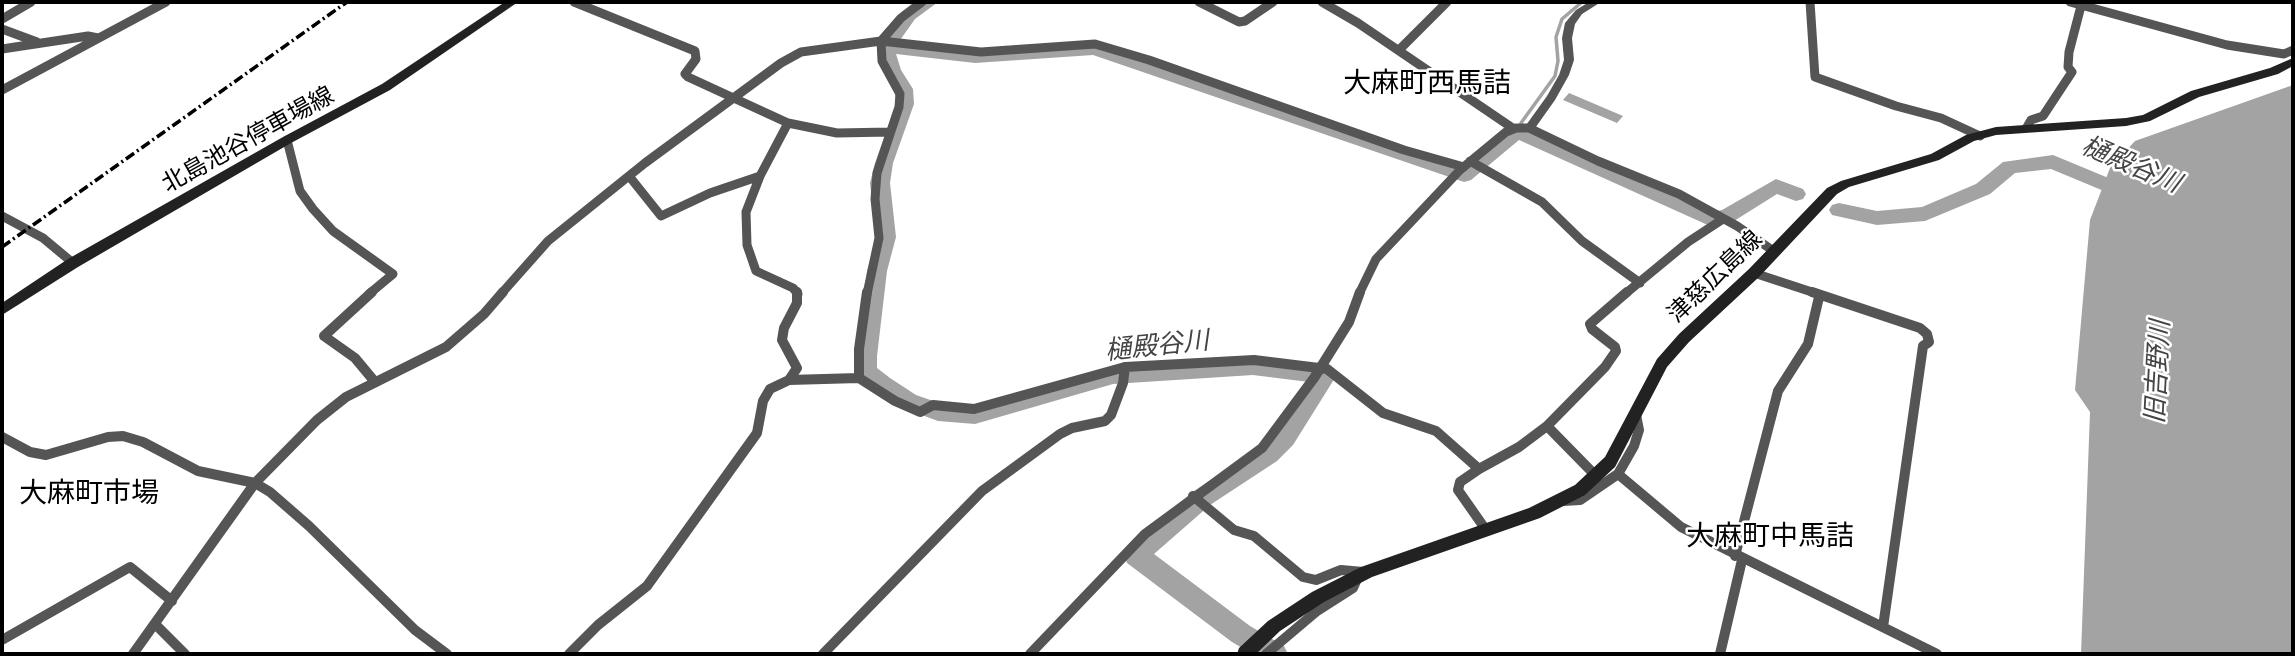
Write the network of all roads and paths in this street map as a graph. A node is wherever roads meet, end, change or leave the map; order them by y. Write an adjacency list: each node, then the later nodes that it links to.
1 (31, 2): 14 (street)
2 (166, 2): 16 (street)
3 (512, 2): 30 (main road, 北島池谷停車場線)
4 (574, 2): 24 (street)
5 (922, 2): 17 (street)
6 (1199, 2): 7 (street)
7 (1273, 2)
8 (1322, 2): 20 (street)
9 (1447, 2): 20 (street)
10 (1596, 2): 27 (street)
11 (1810, 2): 29 (street)
12 (2070, 2): 13 (street)
13 (2081, 6): 21 (street); 26 (street)
14 (2, 19)
15 (2, 29): 18 (street)
16 (99, 38): 18 (street); 23 (street)
17 (888, 41): 24 (street); 28 (street); 31 (street)
18 (38, 43): 19 (street)
19 (2, 49)
20 (1399, 50): 27 (street)
21 (2293, 50)
22 (2293, 62): 26 (main road, 津慈広島線)
23 (2, 90)
24 (733, 99): 25 (street); 33 (street)
25 (788, 123): 28 (street); 32 (street)
26 (2027, 127): 29 (main road, 津慈広島線)
27 (1521, 128): 31 (street); 35 (street)
28 (890, 132): 44 (street)
29 (1980, 135): 36 (main road, 津慈広島線)
30 (287, 140): 37 (main road, 北島池谷停車場線); 46 (street)
31 (1462, 168): 39 (street); 43 (street)
32 (760, 176): 33 (street); 45 (street)
33 (629, 177): 46 (street)
34 (2, 216): 37 (street)
35 (1720, 218): 36 (street); 39 (street)
36 (1775, 252): 38 (main road, 津慈広島線)
37 (74, 263): 41 (main road, 北島池谷停車場線)
38 (1754, 273): 40 (street); 47 (main road, 津慈広島線)
39 (1640, 283): 48 (street)
40 (1819, 297): 57 (street); 61 (street)
41 (2, 310)
42 (1125, 372): 43 (street); 44 (street); 68 (street)
43 (1318, 373): 50 (street); 54 (street)
44 (860, 374): 45 (street)
45 (792, 376): 67 (street)
46 (375, 382): 53 (street)
47 (1636, 415): 51 (main road, 津慈広島線); 52 (street)
48 (1546, 426): 50 (street); 51 (street)
49 (2, 437): 53 (street)
50 (1479, 469): 56 (street)
51 (1597, 476): 55 (main road, 津慈広島線)
52 (1621, 476): 55 (street); 57 (street)
53 (255, 483): 59 (street); 66 (street)
54 (1193, 496): 58 (street); 69 (street)
55 (1563, 500): 56 (main road, 津慈広島線)
56 (1486, 530): 58 (main road, 津慈広島線)
57 (1739, 558): 61 (street); 72 (street)
58 (1363, 575): 63 (street); 70 (main road, 津慈広島線)
59 (172, 601): 60 (street); 62 (street)
60 (155, 624): 64 (street); 65 (street)
61 (1883, 627): 73 (street)
62 (2, 640)
63 (1270, 651): 71 (street)
64 (133, 654)
65 (185, 654)
66 (447, 654)
67 (569, 654)
68 (822, 654)
69 (1030, 654)
70 (1245, 654)
71 (1286, 654)
72 (1720, 654)
73 (1937, 654)

